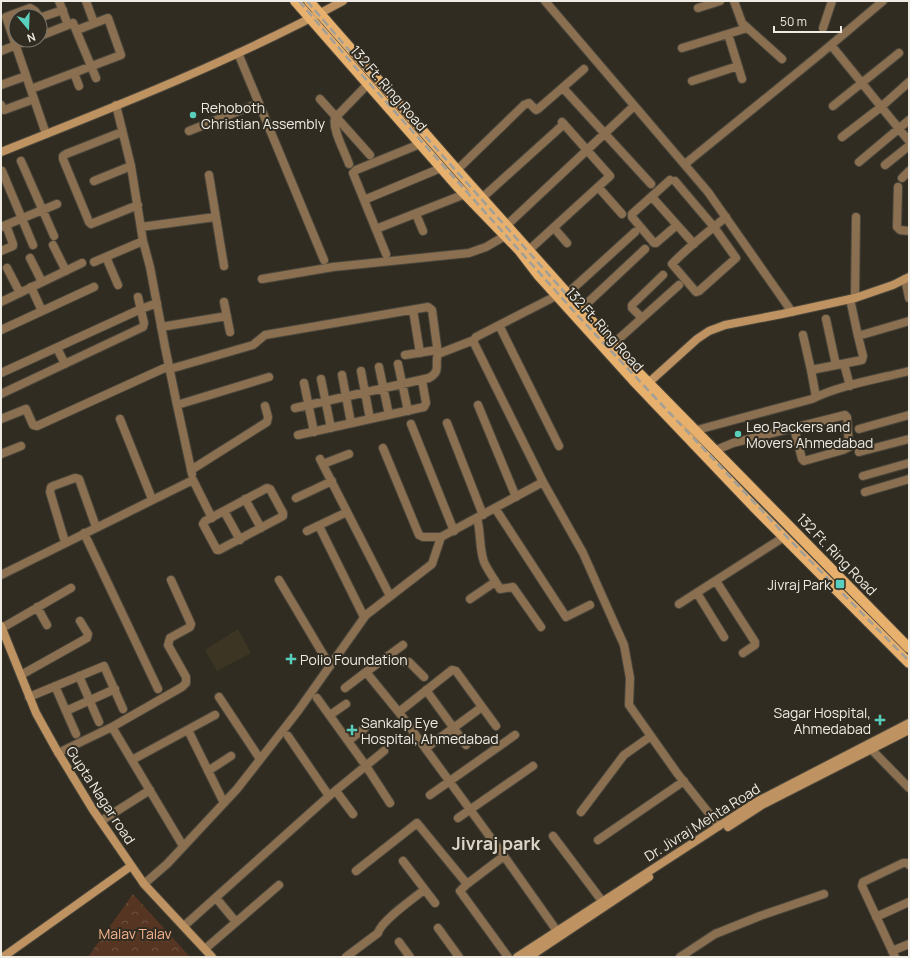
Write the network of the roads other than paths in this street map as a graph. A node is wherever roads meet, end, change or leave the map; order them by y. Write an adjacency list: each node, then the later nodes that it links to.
1 (59, 1): 12 (street)
2 (86, 1): 17 (street)
3 (295, 1): 16 (main road, 132 Ft. Ring Road)
4 (309, 1): 13 (main road, 132 Ft. Ring Road)
5 (343, 1): 13 (street)
6 (545, 1): 51 (street)
7 (720, 1): 11 (street)
8 (734, 1): 20 (street)
9 (832, 1): 21 (street)
10 (883, 1): 25 (street)
11 (698, 8)
12 (63, 10): 14 (street); 19 (street)
13 (321, 13): 16 (street); 75 (main road, 132 Ft. Ring Road)
14 (48, 15)
15 (8, 16): 18 (street)
16 (310, 18): 29 (street); 40 (main road, 132 Ft. Ring Road)
17 (94, 23): 22 (street); 31 (street)
18 (4, 25)
19 (68, 25): 22 (street); 23 (street)
20 (747, 28): 24 (street); 30 (street)
21 (823, 28)
22 (77, 30): 31 (street)
23 (48, 33)
24 (728, 34): 27 (street); 32 (street)
25 (831, 45): 41 (street); 71 (street)
26 (17, 48): 35 (street)
27 (682, 48)
28 (900, 52): 41 (street)
29 (238, 53): 48 (street); 50 (street)
30 (782, 59)
31 (91, 66): 34 (street); 36 (street)
32 (738, 66): 37 (street); 38 (street)
33 (584, 69): 44 (street)
34 (74, 73): 43 (street); 45 (street)
35 (26, 76): 42 (street); 45 (street)
36 (96, 78)
37 (742, 80)
38 (692, 81)
39 (909, 82): 53 (street)
40 (367, 84): 54 (street); 63 (main road, 132 Ft. Ring Road)
41 (861, 84): 52 (street); 53 (street)
42 (1, 85)
43 (79, 86)
44 (563, 88): 60 (street); 75 (street)
45 (31, 89): 46 (street)
46 (34, 99): 49 (street); 59 (street)
47 (320, 99): 54 (street)
48 (259, 103): 57 (street); 120 (street)
49 (1, 105)
50 (116, 105): 58 (street); 59 (street)
51 (634, 106): 60 (street); 71 (street)
52 (833, 106)
53 (881, 107): 56 (street); 61 (street)
54 (336, 118): 67 (street); 70 (street)
55 (909, 120): 56 (street)
56 (899, 129): 62 (street); 69 (street)
57 (189, 131)
58 (122, 132): 73 (street); 89 (street)
59 (46, 134): 66 (street)
60 (604, 134): 65 (street); 81 (street)
61 (842, 137)
62 (909, 140)
63 (420, 144): 74 (main road, 132 Ft. Ring Road); 87 (street)
64 (909, 146): 72 (street)
65 (587, 150): 83 (street); 86 (street); 97 (street)
66 (1, 152)
67 (370, 155)
68 (21, 161): 90 (street)
69 (859, 162)
70 (349, 164)
71 (685, 164): 94 (street)
72 (885, 165)
73 (131, 166): 80 (street); 89 (street)
74 (441, 168): 84 (main road, 132 Ft. Ring Road); 87 (street)
75 (457, 170): 86 (main road, 132 Ft. Ring Road)
76 (2, 171): 96 (street)
77 (909, 171): 79 (street)
78 (208, 175): 93 (street)
79 (902, 178)
80 (94, 181)
81 (651, 184)
82 (898, 187): 105 (street)
83 (598, 188): 92 (street); 102 (street)
84 (465, 194): 91 (street); 108 (main road, 132 Ft. Ring Road)
85 (652, 197): 98 (street); 98 (street); 101 (street)
86 (482, 198): 97 (main road, 132 Ft. Ring Road)
87 (364, 200): 103 (street)
88 (57, 204): 90 (street)
89 (138, 205): 100 (street)
90 (42, 210): 96 (street); 107 (street)
91 (416, 214): 103 (street); 104 (street)
92 (622, 214)
93 (216, 217): 100 (street); 123 (street)
94 (726, 217): 101 (street); 147 (street)
95 (856, 217): 138 (street)
96 (22, 218): 99 (street); 112 (street)
97 (507, 225): 115 (main road, 132 Ft. Ring Road)
98 (676, 225): 111 (street)
99 (2, 226): 116 (street)
100 (141, 227): 109 (street)
101 (714, 227): 111 (street); 111 (street)
102 (554, 228): 110 (street); 115 (street)
103 (376, 229): 117 (street)
104 (423, 231)
105 (909, 231)
106 (635, 232): 135 (street)
107 (54, 236)
108 (505, 236): 128 (street); 136 (main road, 132 Ft. Ring Road)
109 (144, 241): 118 (street); 142 (street)
110 (568, 242)
111 (694, 244)
112 (33, 245)
113 (53, 245): 125 (street)
114 (645, 249): 143 (street)
115 (529, 250): 135 (main road, 132 Ft. Ring Road)
116 (1, 251)
117 (386, 254)
118 (106, 257): 122 (street); 130 (street)
119 (30, 258): 129 (street)
120 (324, 260)
121 (82, 262): 125 (street)
122 (94, 262)
123 (224, 266)
124 (7, 268): 134 (street)
125 (66, 271): 129 (street)
126 (663, 275): 149 (street)
127 (907, 278): 138 (street); 139 (street)
128 (262, 279)
129 (42, 282): 133 (street)
130 (118, 285)
131 (679, 285): 149 (street)
132 (94, 286): 146 (street)
133 (31, 287): 134 (street); 146 (street)
134 (20, 293): 140 (street)
135 (568, 293): 143 (main road, 132 Ft. Ring Road)
136 (556, 296): 152 (street); 179 (main road, 132 Ft. Ring Road)
137 (138, 297): 144 (street)
138 (852, 298): 147 (street); 157 (street)
139 (909, 298)
140 (1, 302)
141 (224, 302): 148 (street)
142 (157, 303): 144 (street); 153 (street)
143 (581, 308): 159 (main road, 132 Ft. Ring Road)
144 (141, 309): 160 (street); 164 (street)
145 (413, 310): 161 (street); 162 (street); 167 (street)
146 (42, 311): 154 (street)
147 (792, 312): 179 (street)
148 (227, 316): 153 (street); 155 (street)
149 (642, 318): 159 (street)
150 (826, 319): 166 (street)
151 (909, 322): 157 (street)
152 (499, 325): 158 (street); 209 (street)
153 (161, 327): 167 (street)
154 (1, 330)
155 (230, 332)
156 (803, 335): 169 (street)
157 (858, 336): 166 (street)
158 (474, 340): 161 (street); 221 (street)
159 (613, 344): 179 (main road, 132 Ft. Ring Road)
160 (57, 348): 164 (street); 172 (street)
161 (438, 352): 162 (street); 176 (street)
162 (420, 353): 163 (street)
163 (405, 355)
164 (65, 364): 183 (street)
165 (398, 364): 178 (street)
166 (840, 364): 169 (street); 180 (street)
167 (169, 367): 187 (street); 195 (street)
168 (379, 367): 181 (street)
169 (811, 370): 184 (street)
170 (909, 371): 180 (street)
171 (361, 372): 182 (street)
172 (1, 373)
173 (342, 376): 185 (street)
174 (269, 377): 187 (street)
175 (321, 379): 186 (street)
176 (422, 380): 178 (street); 192 (street)
177 (304, 383): 188 (street)
178 (403, 384): 181 (street); 192 (street)
179 (645, 386): 204 (main road, 132 Ft. Ring Road); 238 (main road, 132 Ft. Ring Road)
180 (850, 386): 184 (street)
181 (383, 388): 182 (street); 193 (street)
182 (364, 392): 185 (street); 197 (street)
183 (1, 394)
184 (816, 396): 204 (street)
185 (345, 397): 186 (street); 198 (street)
186 (325, 401): 188 (street); 201 (street)
187 (177, 405): 216 (street)
188 (308, 405): 191 (street); 205 (street)
189 (478, 405): 223 (street)
190 (265, 406): 216 (street)
191 (295, 408)
192 (408, 411): 193 (street)
193 (389, 415): 197 (street)
194 (909, 415): 203 (street)
195 (1, 419)
196 (120, 419): 226 (street)
197 (370, 419): 198 (street)
198 (351, 423): 201 (street)
199 (446, 423): 230 (street)
200 (411, 424): 236 (street)
201 (332, 428): 205 (street)
202 (794, 428): 202 (street); 211 (street)
203 (859, 429)
204 (697, 430): 211 (main road, 132 Ft. Ring Road)
205 (314, 432): 206 (street)
206 (298, 435)
207 (909, 439): 212 (street)
208 (21, 446): 213 (street)
209 (559, 446)
210 (383, 448): 239 (street)
211 (716, 450): 261 (main road, 132 Ft. Ring Road)
212 (859, 452)
213 (1, 454)
214 (349, 454): 220 (street)
215 (909, 463): 217 (street)
216 (191, 470): 218 (street)
217 (863, 476)
218 (193, 480): 226 (street); 231 (street)
219 (909, 480): 222 (street)
220 (332, 481): 224 (street); 229 (street)
221 (543, 482): 223 (street); 297 (street)
222 (865, 492)
223 (516, 497): 227 (street)
224 (296, 498)
225 (245, 499): 228 (street); 234 (street); 234 (street)
226 (152, 500): 233 (street)
227 (495, 508): 230 (street); 252 (street)
228 (224, 511): 231 (street); 240 (street)
229 (347, 512): 232 (street); 249 (street)
230 (480, 516): 236 (street); 246 (street)
231 (212, 518): 240 (street)
232 (319, 526): 235 (street); 254 (street)
233 (96, 527): 237 (street); 241 (street)
234 (261, 528): 240 (street)
235 (307, 531)
236 (454, 531): 239 (street)
237 (84, 533): 241 (street); 272 (street)
238 (784, 536): 245 (street); 264 (main road, 132 Ft. Ring Road)
239 (441, 537): 249 (street)
240 (240, 540)
241 (65, 542): 242 (street)
242 (1, 574)
243 (171, 580): 289 (street)
244 (279, 580): 265 (street)
245 (716, 581): 248 (street); 262 (street)
246 (495, 582): 250 (street); 258 (street)
247 (71, 588): 253 (street)
248 (697, 593): 251 (street); 259 (street)
249 (390, 596): 254 (street)
250 (470, 599)
251 (679, 604)
252 (590, 605)
253 (37, 607): 256 (street); 257 (street)
254 (364, 617): 265 (street)
255 (80, 621): 267 (street)
256 (47, 625)
257 (1, 627): 267 (street, Gupta Nagar road)
258 (541, 627)
259 (724, 637)
260 (403, 645): 263 (street)
261 (909, 648)
262 (742, 653)
263 (387, 658): 266 (street); 269 (street)
264 (909, 663)
265 (330, 666): 305 (street)
266 (366, 672): 271 (street); 283 (street)
267 (20, 675): 275 (street, Gupta Nagar road)
268 (79, 676): 270 (street); 273 (street); 278 (street)
269 (424, 677)
270 (55, 686): 275 (street); 282 (street)
271 (345, 688)
272 (158, 689)
273 (115, 690): 278 (street); 281 (street)
274 (426, 690): 280 (street); 283 (street); 291 (street)
275 (29, 697): 303 (street, Gupta Nagar road)
276 (219, 697): 305 (street)
277 (317, 698): 285 (street)
278 (90, 700): 282 (street); 286 (street)
279 (346, 704): 285 (street)
280 (482, 707): 288 (street); 291 (street)
281 (124, 709)
282 (66, 711): 294 (street)
283 (399, 712): 300 (street)
284 (216, 715): 292 (street)
285 (330, 715): 298 (street)
286 (99, 722)
287 (909, 723): 323 (street, Dr. Jivraj Mehta Road)
288 (496, 726)
289 (112, 727): 303 (street); 306 (street)
290 (365, 728): 298 (street)
291 (454, 728): 299 (street); 300 (street)
292 (188, 730): 306 (street); 309 (street)
293 (909, 730): 301 (street)
294 (76, 734)
295 (515, 735): 310 (street)
296 (288, 736): 314 (street)
297 (651, 736): 311 (street); 319 (street)
298 (348, 741): 307 (street)
299 (466, 745)
300 (426, 748): 310 (street)
301 (872, 749): 312 (street); 357 (street)
302 (384, 751): 307 (street)
303 (58, 754): 322 (street, Gupta Nagar road)
304 (231, 756): 309 (street)
305 (260, 759): 317 (street)
306 (132, 760): 313 (street)
307 (366, 766): 314 (street); 316 (street)
308 (533, 766): 318 (street)
309 (208, 771): 317 (street)
310 (450, 780): 315 (street); 318 (street)
311 (684, 781): 323 (street); 325 (street)
312 (909, 788)
313 (150, 790): 322 (street); 326 (street)
314 (333, 793): 320 (street); 337 (street)
315 (430, 795)
316 (390, 803)
317 (224, 804): 326 (street)
318 (471, 810): 321 (street); 327 (street)
319 (581, 812)
320 (352, 814)
321 (458, 818)
322 (100, 821): 330 (street, Gupta Nagar road)
323 (719, 826): 338 (street, Dr. Jivraj Mehta Road)
324 (554, 836): 338 (street)
325 (598, 840)
326 (183, 846): 332 (street)
327 (504, 856): 333 (street); 345 (street)
328 (403, 862): 335 (street)
329 (909, 865): 341 (street)
330 (131, 866): 332 (street, Gupta Nagar road); 350 (street)
331 (356, 871): 333 (street)
332 (144, 884): 343 (street, Gupta Nagar road)
333 (467, 884): 355 (street)
334 (279, 885): 342 (street)
335 (424, 890): 340 (street); 352 (street)
336 (824, 894): 358 (street)
337 (216, 898): 342 (street); 343 (street)
338 (602, 901): 345 (street, Dr. Jivraj Mehta Road)
339 (909, 902): 341 (street)
340 (435, 903)
341 (876, 917): 349 (street)
342 (236, 922): 348 (street)
343 (184, 926): 348 (street, Gupta Nagar road)
344 (438, 928): 354 (street)
345 (557, 931): 356 (street, Dr. Jivraj Mehta Road)
346 (399, 942): 353 (street)
347 (909, 944): 349 (street)
348 (205, 949): 351 (street, Gupta Nagar road)
349 (894, 954)
350 (3, 957)
351 (212, 957)
352 (346, 957)
353 (410, 957)
354 (459, 957)
355 (508, 957)
356 (518, 957)
357 (529, 957)
358 (680, 957)

